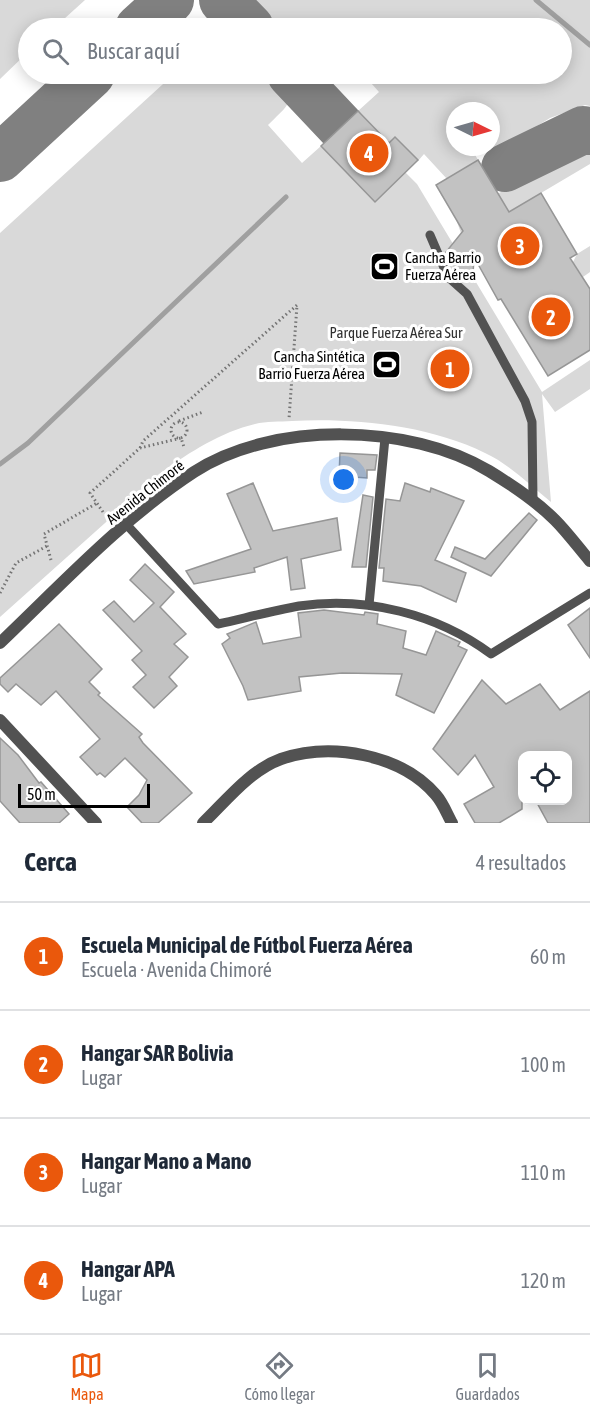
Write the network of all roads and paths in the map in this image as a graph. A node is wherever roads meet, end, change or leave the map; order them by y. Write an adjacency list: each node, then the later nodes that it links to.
1 (430, 235): 9 (lane)
2 (203, 412): 4 (path)
3 (289, 418): 8 (path)
4 (176, 422): 5 (path); 5 (path)
5 (181, 438): 7 (path); 8 (path)
6 (385, 438): 9 (street, Avenida Chimoré); 12 (street, Avenida Chimoré); 18 (lane)
7 (184, 447)
8 (140, 448): 10 (path)
9 (533, 500): 15 (street, Avenida Chimoré)
10 (97, 503): 11 (path); 13 (path)
11 (103, 512)
12 (126, 524): 18 (lane); 19 (street, Avenida Chimoré)
13 (47, 546): 14 (path); 16 (path)
14 (51, 560)
15 (590, 561)
16 (0, 593)
17 (590, 593): 18 (lane)
18 (369, 605)
19 (0, 643)
20 (0, 720): 21 (street)
21 (96, 823)
22 (202, 823): 23 (street)
23 (452, 823)

